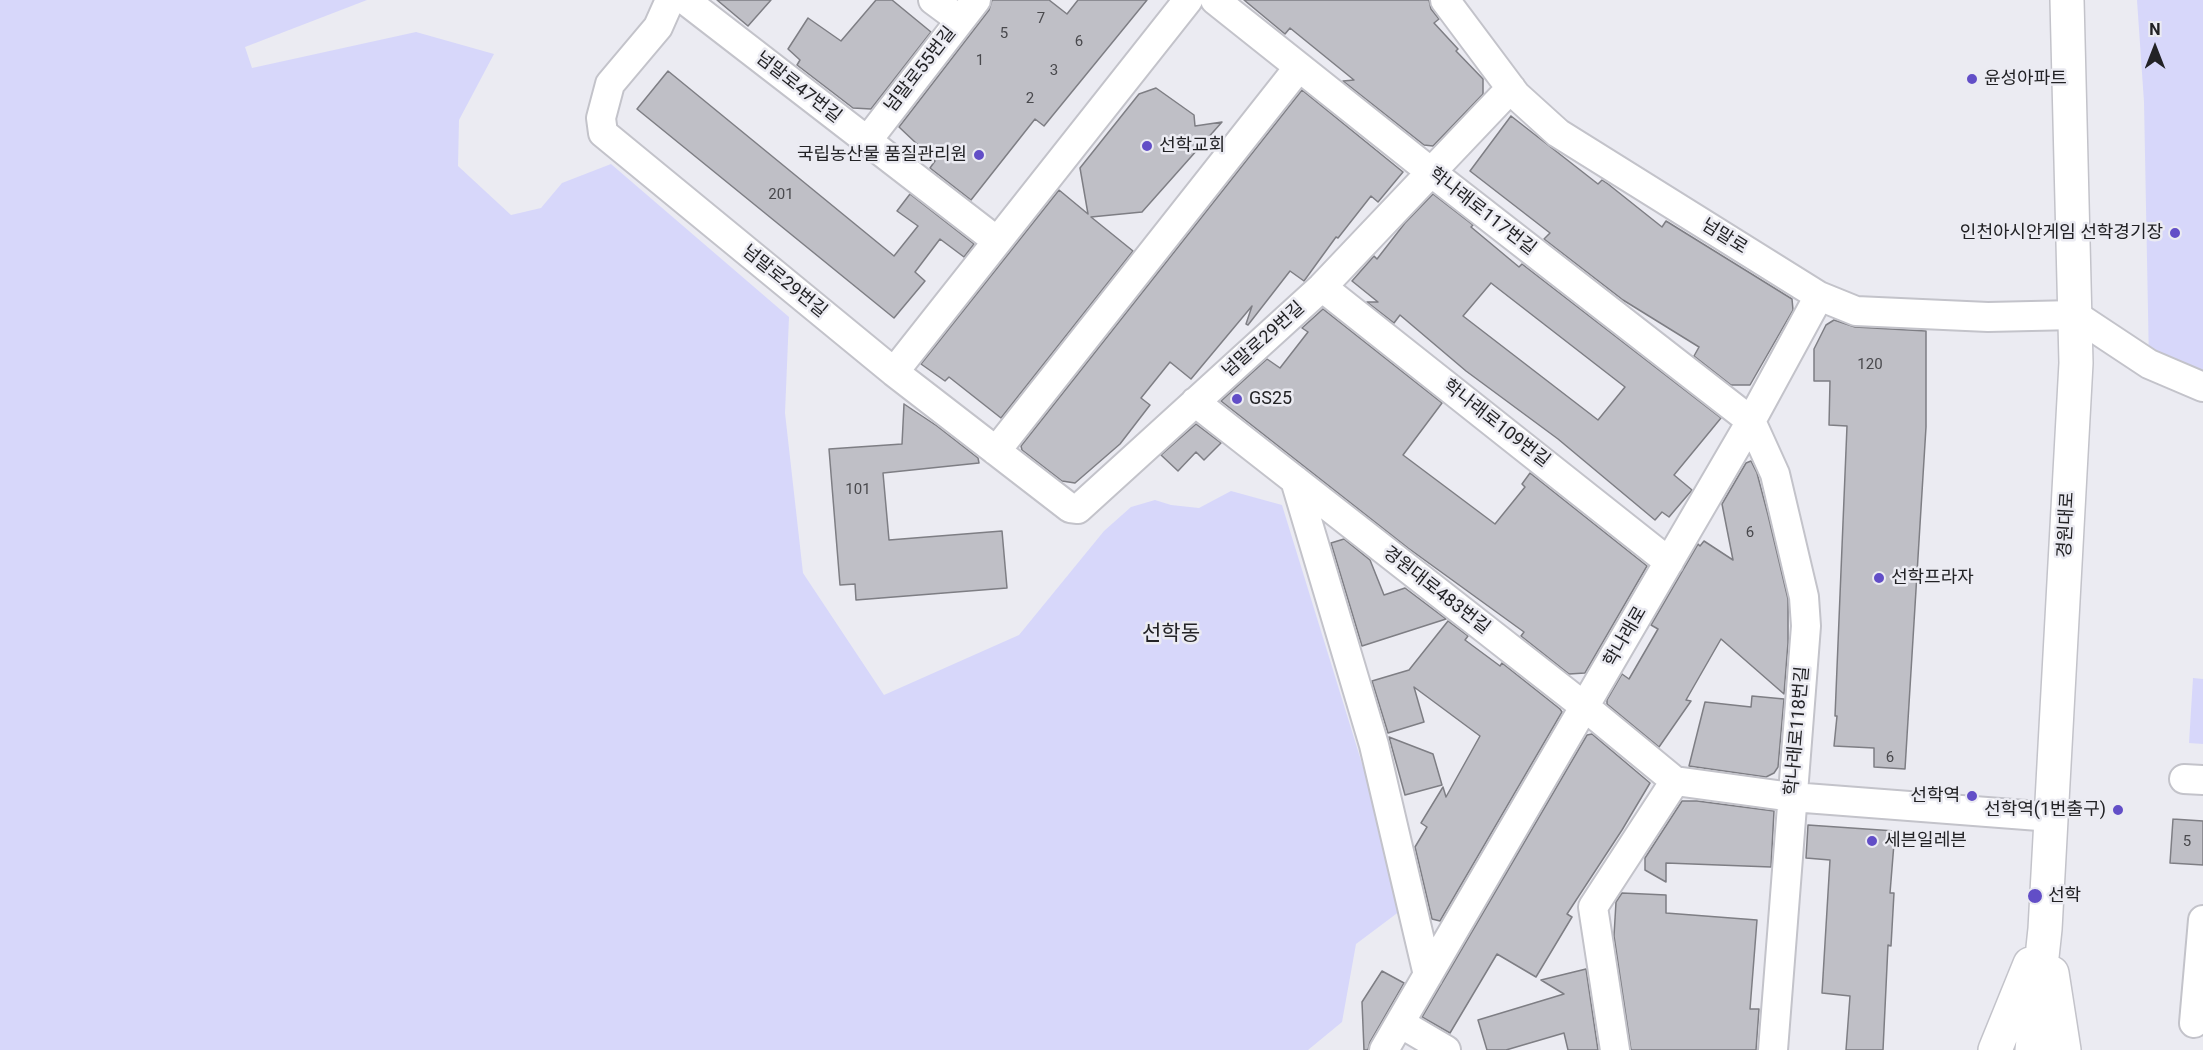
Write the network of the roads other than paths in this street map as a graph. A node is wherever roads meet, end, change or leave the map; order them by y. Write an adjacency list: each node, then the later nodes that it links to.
1 (670, 0): 17 (street, 넘말로29번길)
2 (685, 0): 11 (street, 넘말로47번길)
3 (933, 0): 8 (street)
4 (1188, 0): 13 (street)
5 (1215, 0): 9 (street, 학나래로117번길)
6 (1445, 0): 10 (street, 넘말로)
7 (2067, 0): 16 (main road, 경원대로)
8 (968, 10): 11 (street, 넘말로55번길)
9 (1299, 67): 12 (street, 학나래로117번길); 21 (street)
10 (1511, 88): 12 (street, 넘말로29번길); 15 (street, 넘말로)
11 (867, 141): 13 (street, 넘말로47번길)
12 (1431, 172): 14 (street, 넘말로29번길); 20 (street, 학나래로117번길)
13 (997, 241): 17 (street)
14 (1322, 287): 19 (street, 넘말로29번길); 23 (street, 학나래로109번길)
15 (1819, 296): 16 (street, 넘말로); 20 (street, 학나래로)
16 (2074, 315): 18 (street); 27 (main road, 경원대로)
17 (894, 372): 21 (street, 넘말로29번길)
18 (2203, 387)
19 (1195, 402): 21 (street, 넘말로29번길); 22 (street, 경원대로483번길)
20 (1751, 421): 23 (street, 학나래로); 26 (street, 학나래로118번길)
21 (996, 451)
22 (1295, 480): 24 (street, 경원대로483번길); 30 (street)
23 (1669, 562): 24 (street, 학나래로)
24 (1585, 707): 25 (street, 경원대로483번길); 30 (street, 학나래로)
25 (1675, 781): 26 (street); 35 (street)
26 (1792, 797): 27 (street); 36 (street, 학나래로118번길)
27 (2052, 817): 29 (main road, 경원대로)
28 (2203, 920): 32 (street)
29 (2045, 930): 37 (main road); 38 (main road, 경원대로); 39 (main road)
30 (1428, 975): 31 (street, 학나래로)
31 (1400, 1023): 33 (street, 학나래로); 34 (street)
32 (2194, 1023)
33 (1384, 1050)
34 (1446, 1050)
35 (1615, 1050)
36 (1773, 1050)
37 (1995, 1050)
38 (2032, 1050)
39 (2064, 1050)

